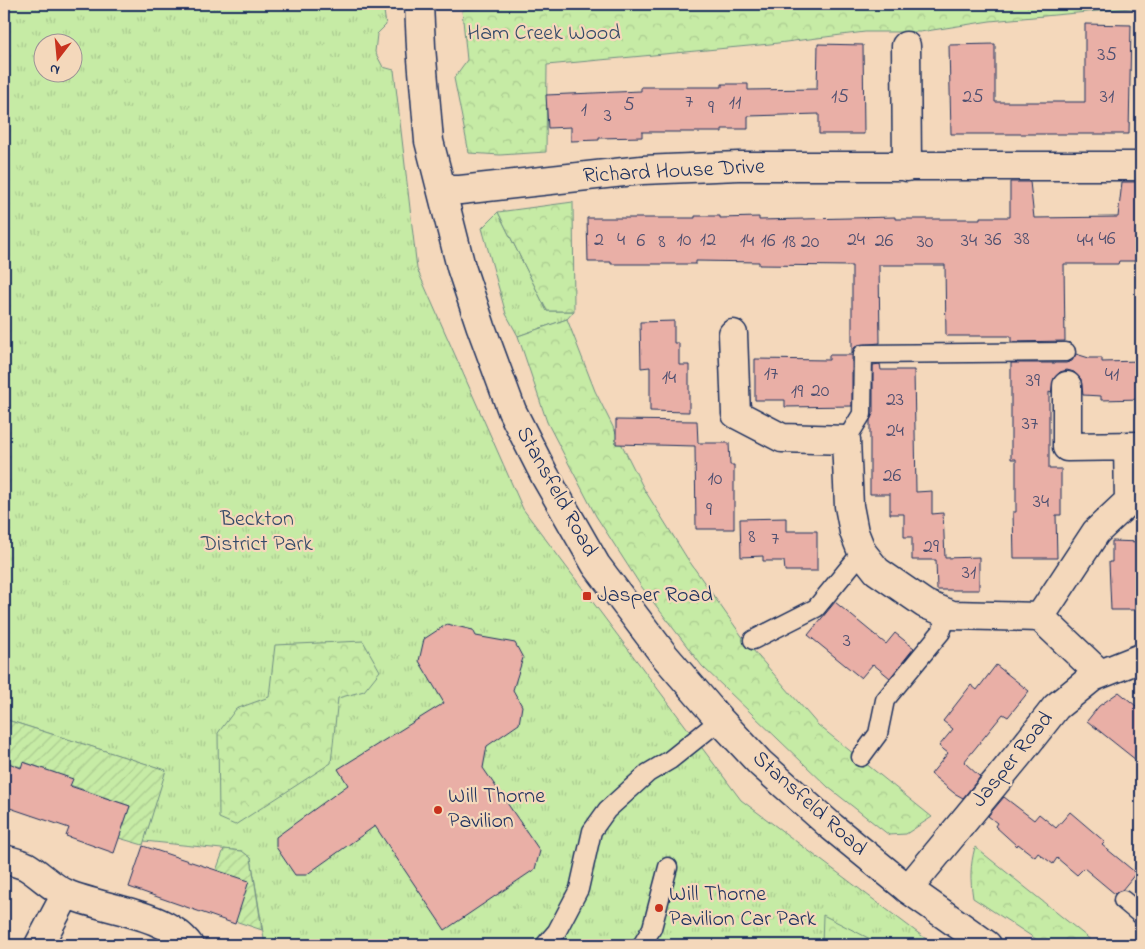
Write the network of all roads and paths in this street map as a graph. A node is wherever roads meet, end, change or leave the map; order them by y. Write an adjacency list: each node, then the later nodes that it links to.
1 (419, 4): 5 (street, Stansfeld Road)
2 (906, 46): 4 (street)
3 (1141, 166): 4 (street, Richard House Drive)
4 (907, 167): 5 (street, Richard House Drive)
5 (442, 190): 17 (street, Stansfeld Road)
6 (733, 334): 9 (street)
7 (1066, 352): 9 (lane)
8 (1067, 386): 10 (street)
9 (846, 440): 11 (street)
10 (1135, 446): 13 (street)
11 (862, 552): 12 (street); 14 (lane)
12 (948, 613): 13 (street); 18 (lane)
13 (1040, 617): 16 (street)
14 (753, 640)
15 (1141, 658): 16 (street, Jasper Road)
16 (1100, 674): 21 (street, Jasper Road)
17 (720, 720): 21 (street, Stansfeld Road); 27 (lane)
18 (862, 757)
19 (4, 859): 22 (street)
20 (668, 867): 28 (lane)
21 (908, 889): 29 (street, Stansfeld Road)
22 (66, 894): 25 (street); 26 (street)
23 (1123, 900): 24 (lane)
24 (1141, 915)
25 (39, 945)
26 (189, 945)
27 (545, 945)
28 (642, 945)
29 (987, 945)

